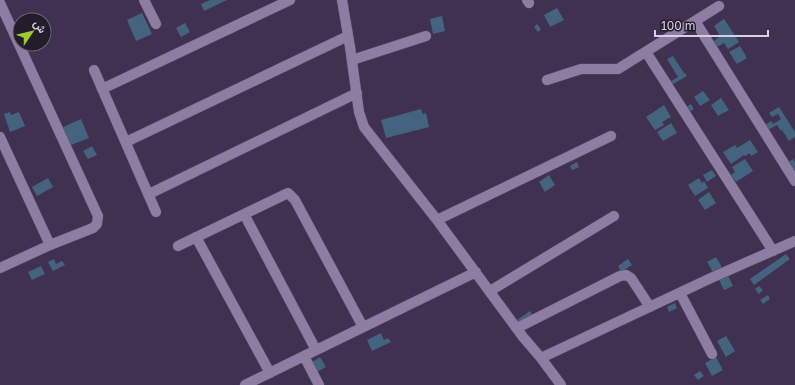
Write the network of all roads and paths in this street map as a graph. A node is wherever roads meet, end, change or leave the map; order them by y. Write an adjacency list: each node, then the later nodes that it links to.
1 (144, 0): 7 (street)
2 (290, 0): 14 (street)
3 (342, 0): 8 (street)
4 (0, 3): 27 (street)
5 (719, 6): 6 (street)
6 (695, 21): 10 (street); 19 (street)
7 (156, 24)
8 (348, 36): 11 (street); 18 (street)
9 (426, 36): 11 (street)
10 (646, 52): 13 (street); 29 (street)
11 (352, 60): 15 (street)
12 (94, 70): 14 (street)
13 (547, 80)
14 (102, 89): 18 (street)
15 (356, 93): 20 (street); 24 (street)
16 (611, 136): 24 (street)
17 (0, 137): 27 (street)
18 (126, 142): 20 (street)
19 (795, 181)
20 (148, 194): 21 (street)
21 (156, 212)
22 (244, 214): 25 (street); 35 (street); 37 (street)
23 (614, 216): 32 (street)
24 (437, 220): 31 (street)
25 (196, 237): 28 (street); 41 (street)
26 (795, 241): 29 (street)
27 (50, 245): 30 (street)
28 (178, 246)
29 (773, 251): 33 (street)
30 (0, 268)
31 (476, 272): 32 (street); 35 (street)
32 (490, 291): 36 (street)
33 (680, 293): 34 (street); 38 (street)
34 (650, 307): 36 (street); 40 (street)
35 (363, 327): 37 (street)
36 (516, 328): 40 (street)
37 (316, 350): 39 (street)
38 (712, 354)
39 (304, 356): 41 (street); 43 (street)
40 (541, 358): 44 (street)
41 (270, 373): 42 (street)
42 (245, 385)
43 (318, 385)
44 (561, 385)

